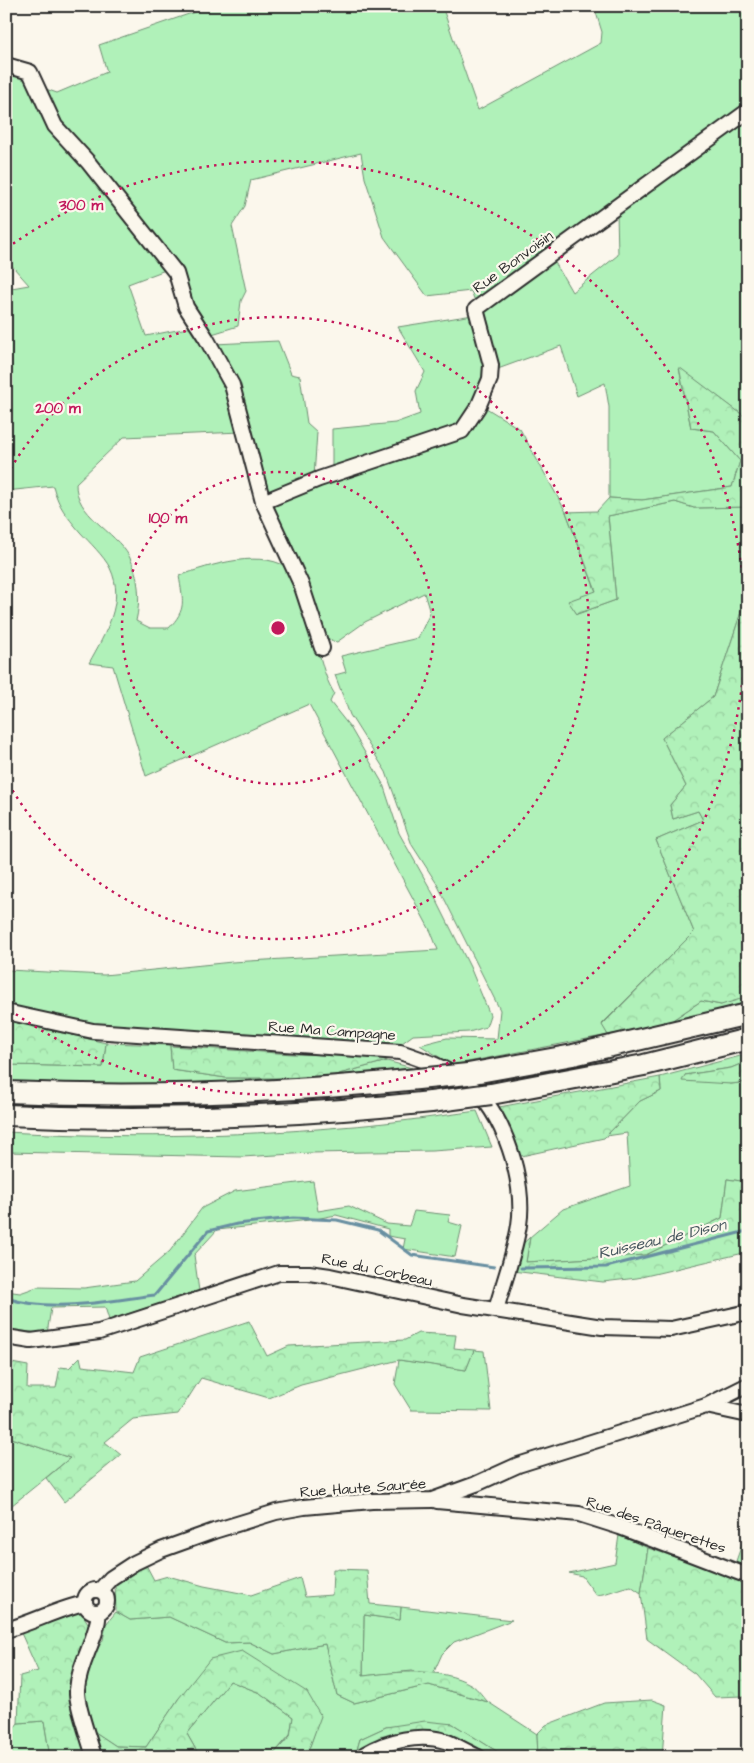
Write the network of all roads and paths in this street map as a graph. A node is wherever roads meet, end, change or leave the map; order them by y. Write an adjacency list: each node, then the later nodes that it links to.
1 (6, 64): 3 (street)
2 (748, 111): 3 (street, Rue Bonvoisin)
3 (263, 502): 4 (street)
4 (322, 648)
5 (6, 1012): 10 (street, Rue Ma Campagne)
6 (748, 1014): 8 (highway, bridge)
7 (748, 1039): 9 (highway, bridge)
8 (6, 1092)
9 (6, 1115)
10 (496, 1310): 11 (street, Rue du Corbeau); 12 (street, Rue du Corbeau)
11 (748, 1312)
12 (6, 1337)
13 (748, 1386): 14 (street, Rue Haute Saurée)
14 (706, 1406): 15 (street); 16 (street, Rue Haute Saurée)
15 (748, 1415)
16 (432, 1500): 17 (street, Rue des Pâquerettes); 18 (street, Rue Haute Saurée)
17 (748, 1576)
18 (100, 1590): 19 (street, Rue Haute Saurée); 20 (street)
19 (85, 1603): 20 (street); 21 (street, Rue Haute Saurée)
20 (99, 1612): 23 (street)
21 (6, 1630)
22 (469, 1755): 24 (street)
23 (94, 1757)
24 (365, 1757)

